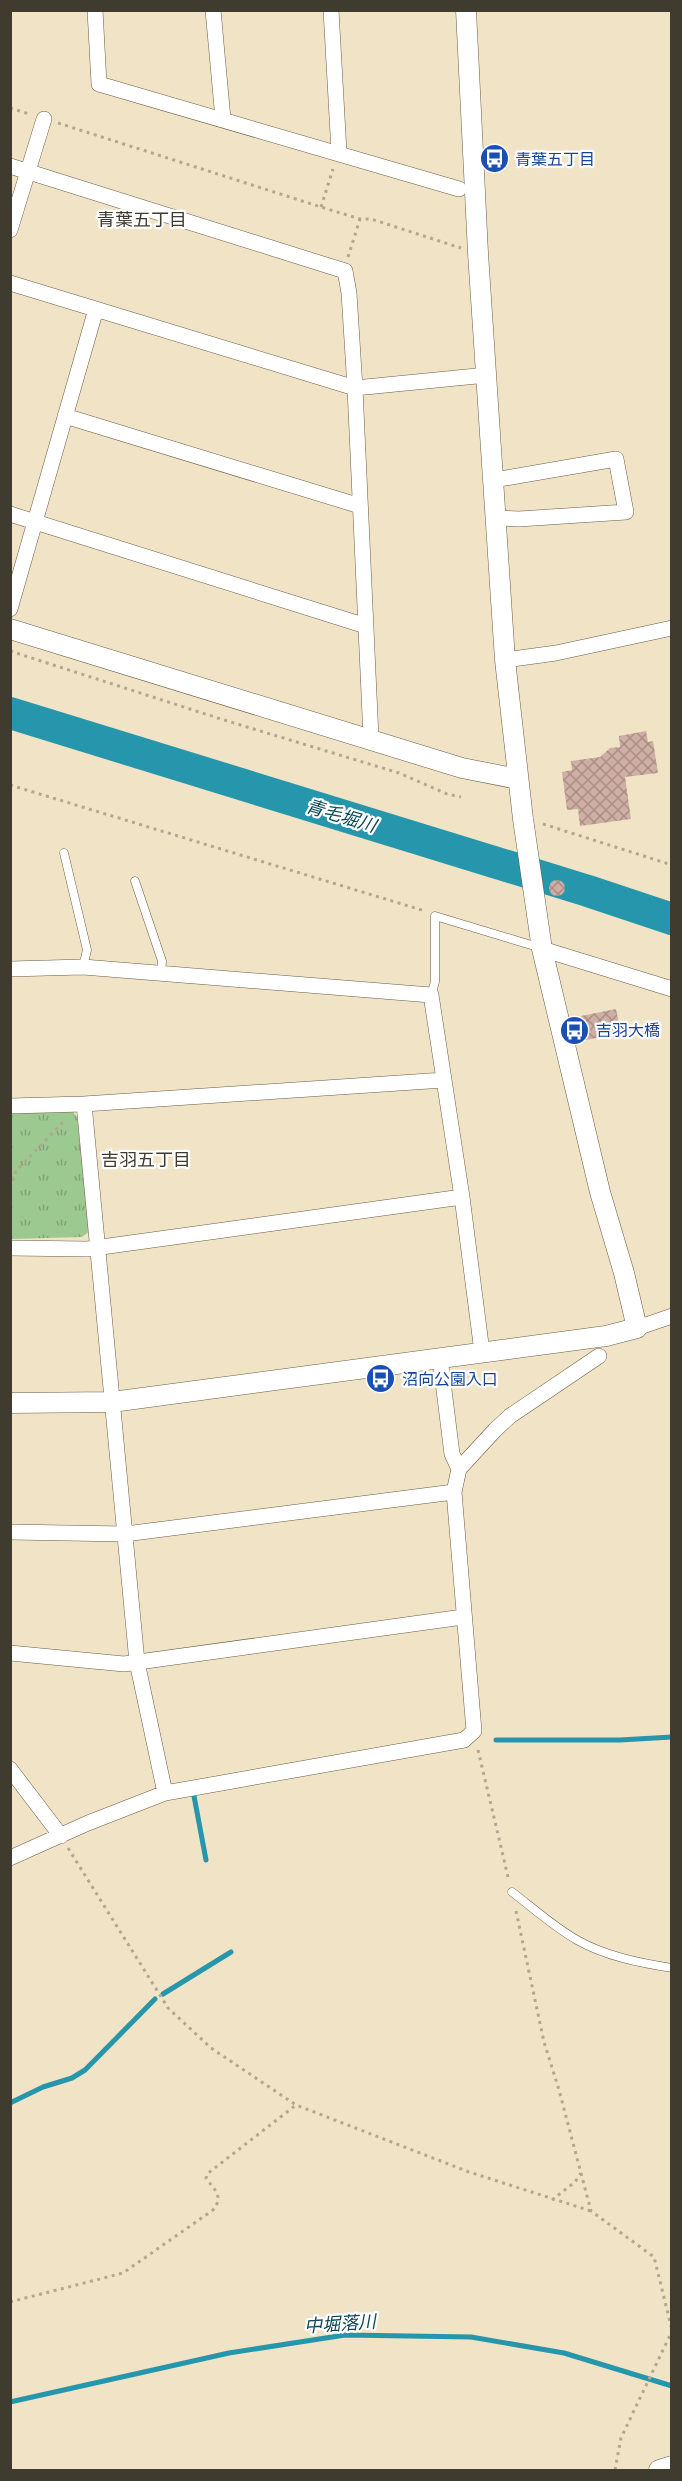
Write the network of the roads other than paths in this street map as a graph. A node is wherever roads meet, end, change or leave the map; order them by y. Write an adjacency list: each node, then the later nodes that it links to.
1 (95, 10): 6 (street)
2 (213, 10): 6 (street)
3 (331, 10): 7 (street)
4 (466, 10): 14 (street)
5 (44, 119): 9 (street)
6 (223, 119): 7 (street)
7 (339, 152): 10 (street)
8 (10, 166): 9 (street)
9 (28, 172): 11 (street); 15 (street)
10 (459, 189)
11 (10, 230)
12 (10, 283): 13 (street)
13 (96, 309): 15 (street); 16 (street)
14 (487, 375): 15 (street); 17 (street)
15 (355, 388): 18 (street)
16 (65, 417): 18 (street); 21 (street)
17 (494, 480): 20 (street); 20 (street)
18 (360, 506): 23 (street)
19 (10, 514): 21 (street)
20 (496, 518): 26 (street)
21 (35, 522): 22 (street); 23 (street)
22 (10, 609)
23 (366, 626): 27 (street)
24 (672, 628): 26 (street)
25 (10, 629): 27 (street)
26 (505, 660): 28 (street)
27 (370, 738): 28 (street)
28 (518, 779): 31 (street)
29 (64, 853): 32 (lane)
30 (135, 881): 34 (lane)
31 (541, 941): 35 (street); 36 (lane); 44 (street)
32 (83, 967): 33 (street); 34 (street)
33 (10, 969)
34 (161, 974): 36 (street)
35 (672, 989)
36 (431, 994): 37 (street)
37 (444, 1080): 38 (street); 40 (street)
38 (84, 1104): 39 (street); 41 (street)
39 (10, 1106)
40 (462, 1197): 41 (street); 45 (street)
41 (99, 1247): 42 (street); 48 (street)
42 (10, 1248)
43 (672, 1316): 44 (street)
44 (637, 1328): 45 (street)
45 (483, 1352): 47 (street)
46 (599, 1356): 50 (street)
47 (440, 1358): 48 (street); 50 (street)
48 (112, 1402): 49 (street); 53 (street)
49 (10, 1403)
50 (459, 1469): 51 (street)
51 (454, 1492): 53 (street); 54 (street)
52 (10, 1532): 53 (street)
53 (125, 1534): 56 (street)
54 (463, 1617): 56 (street); 58 (street)
55 (10, 1653): 56 (street)
56 (137, 1662): 58 (street)
57 (10, 1769): 59 (street)
58 (165, 1793): 59 (street)
59 (61, 1836): 60 (street)
60 (10, 1858)
61 (512, 1892): 62 (lane)
62 (672, 1968)
63 (672, 2466): 64 (street)
64 (659, 2470)

